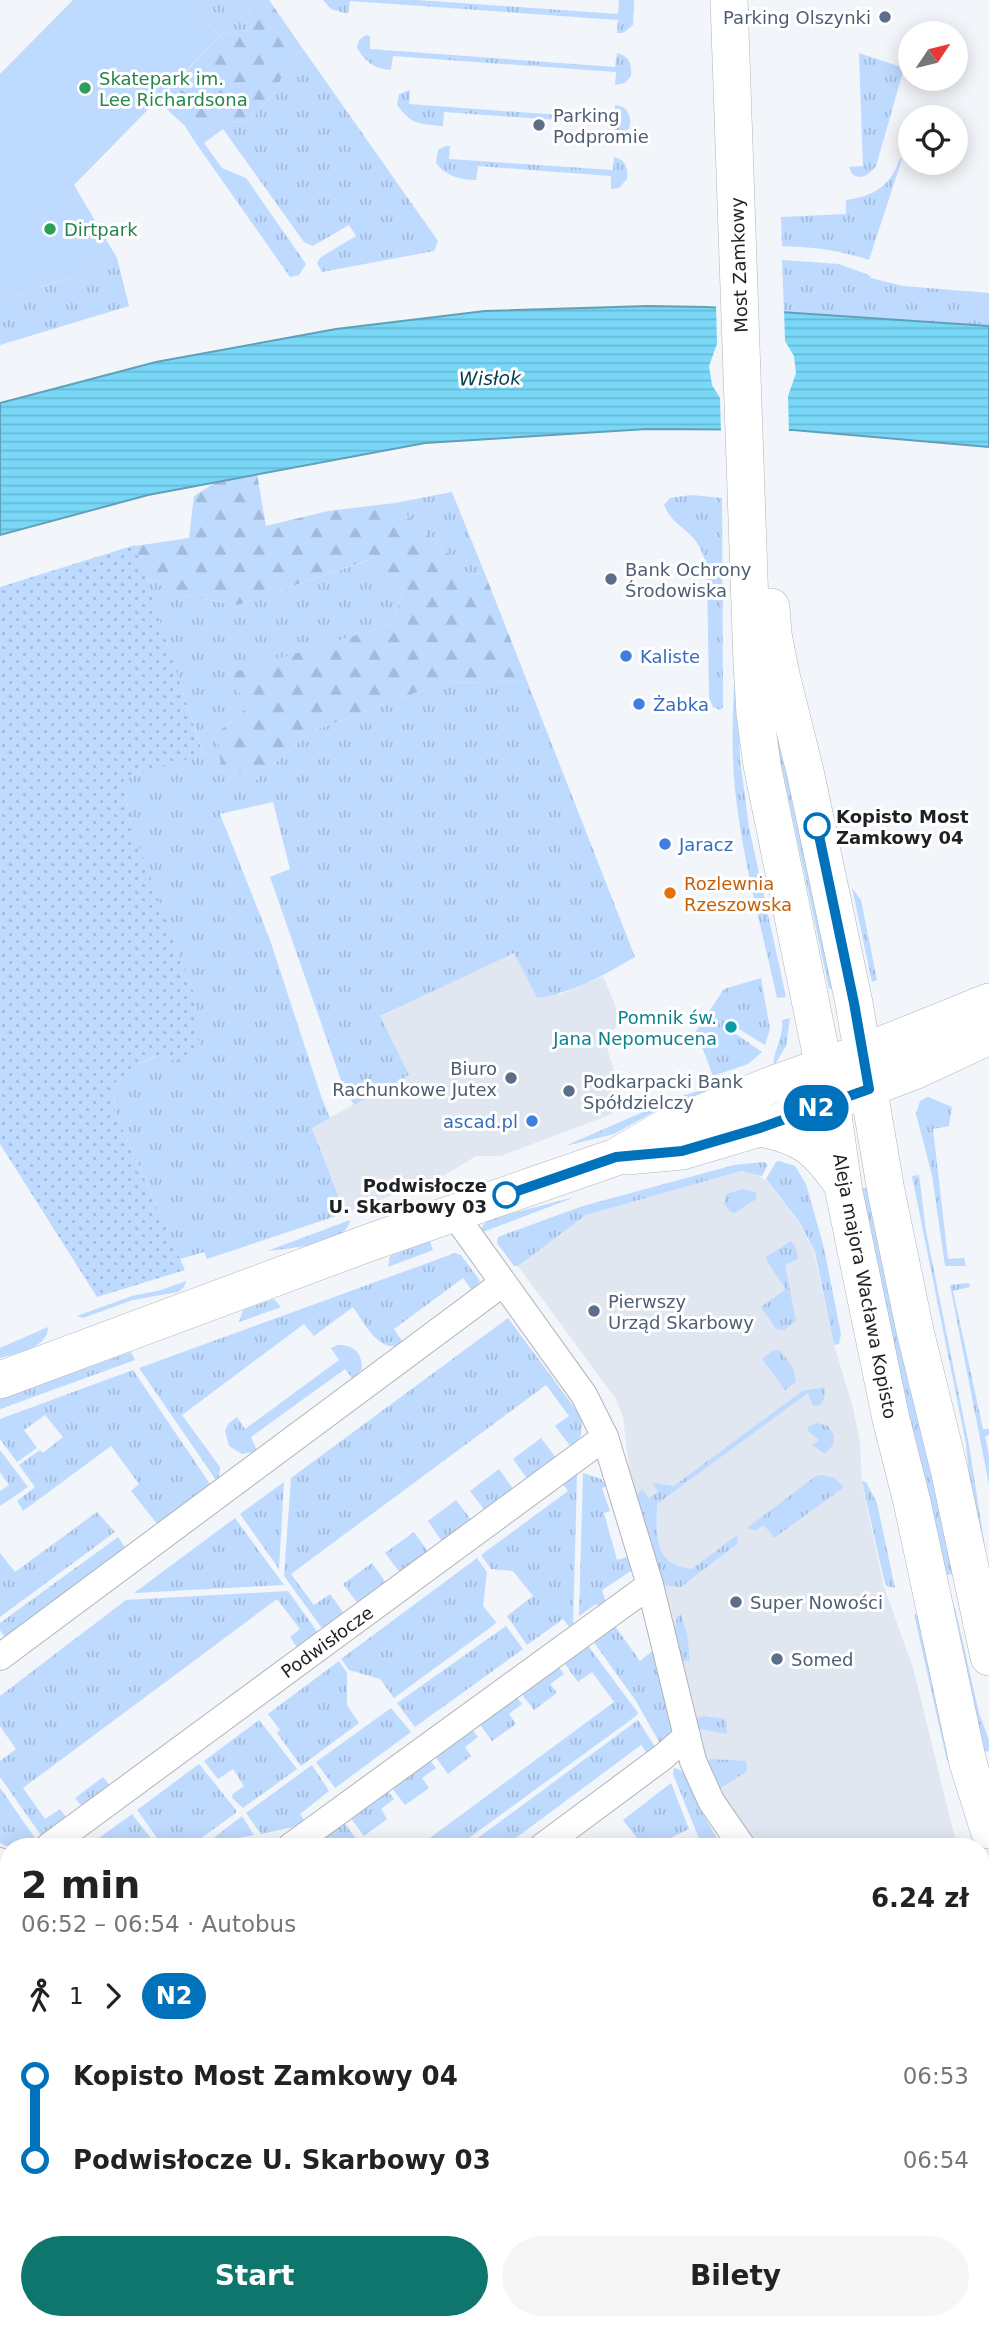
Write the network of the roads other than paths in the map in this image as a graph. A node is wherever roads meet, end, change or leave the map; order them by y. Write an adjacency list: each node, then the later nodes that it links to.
1 (729, 0): 3 (main road, Most Zamkowy)
2 (749, 0): 3 (main road, Most Zamkowy)
3 (758, 529): 6 (main road); 7 (main road, Aleja majora Wacława Kopisto)
4 (989, 1002): 6 (main road)
5 (989, 1036): 8 (main road)
6 (862, 1053): 7 (main road); 8 (main road)
7 (823, 1066): 9 (main road, Aleja majora Wacława Kopisto); 11 (main road)
8 (869, 1089): 9 (main road); 19 (main road)
9 (831, 1102): 10 (main road); 12 (main road, Aleja majora Wacława Kopisto)
10 (760, 1128): 11 (main road); 12 (main road)
11 (616, 1157): 13 (main road)
12 (843, 1185): 21 (main road, Aleja majora Wacława Kopisto)
13 (454, 1214): 14 (street); 15 (main road)
14 (503, 1283): 16 (street); 18 (street)
15 (0, 1380)
16 (605, 1437): 17 (street); 22 (street, Podwisłocze)
17 (650, 1585): 20 (street); 23 (street)
18 (0, 1657)
19 (989, 1657)
20 (687, 1736): 24 (street); 25 (street)
21 (989, 1830)
22 (60, 1838)
23 (302, 1838)
24 (554, 1838)
25 (736, 1838)

